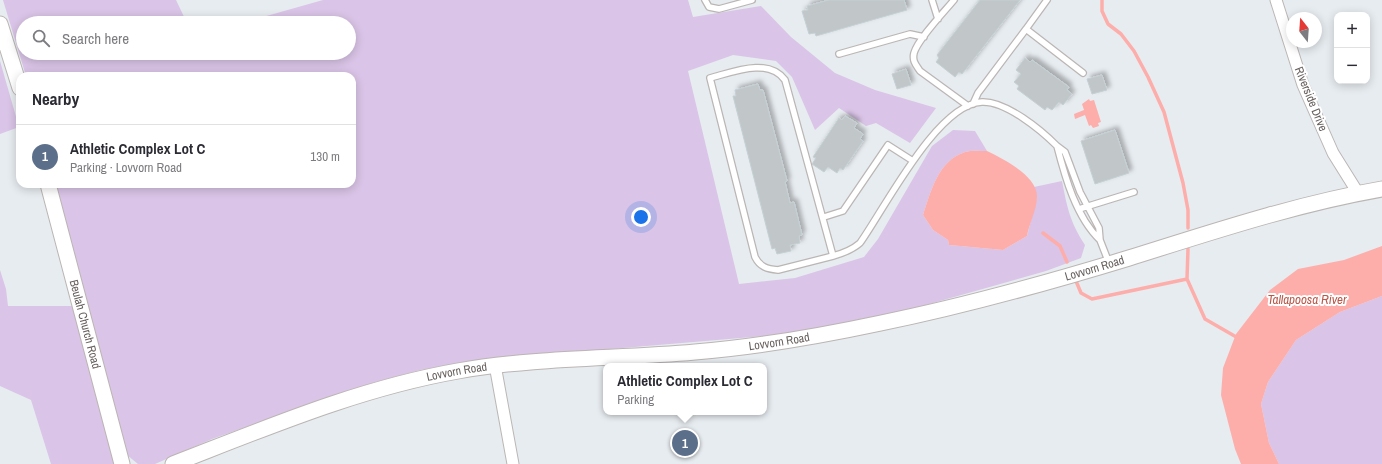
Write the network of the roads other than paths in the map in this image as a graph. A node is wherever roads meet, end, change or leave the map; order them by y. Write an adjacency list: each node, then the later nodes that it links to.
1 (705, 0): 2 (lane)
2 (752, 0)
3 (932, 0): 7 (lane)
4 (954, 0): 7 (lane)
5 (1047, 0): 9 (lane)
6 (1276, 0): 20 (street, Riverside Drive)
7 (938, 20): 10 (lane)
8 (0, 24): 13 (street)
9 (1026, 29): 12 (lane); 14 (lane)
10 (924, 37): 11 (lane); 14 (lane)
11 (839, 54)
12 (1083, 73)
13 (16, 75)
14 (970, 105): 15 (lane); 16 (lane)
15 (1057, 146): 21 (lane); 22 (lane)
16 (913, 161): 23 (lane); 25 (lane)
17 (49, 188): 28 (street, Beulah Church Road)
18 (1382, 189): 20 (street, Lovvorn Road)
19 (1134, 192): 21 (lane)
20 (1358, 193): 26 (street, Lovvorn Road)
21 (1088, 206): 22 (lane); 24 (lane)
22 (1079, 209): 24 (lane)
23 (824, 217): 25 (lane); 25 (lane)
24 (1100, 240): 26 (lane)
25 (834, 256)
26 (1109, 264): 27 (street, Lovvorn Road)
27 (495, 365): 29 (street, Lovvorn Road); 30 (street)
28 (122, 464)
29 (173, 464)
30 (513, 464)

